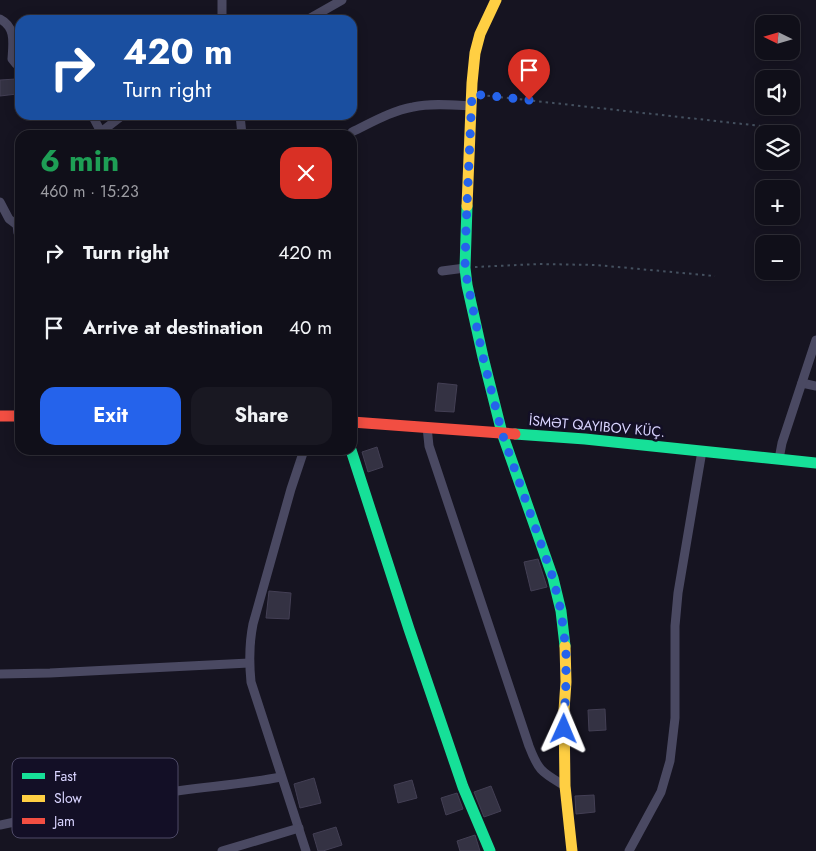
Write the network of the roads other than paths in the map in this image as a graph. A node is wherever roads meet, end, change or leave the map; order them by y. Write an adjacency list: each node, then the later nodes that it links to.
1 (222, 0): 4 (street)
2 (342, 0): 5 (street)
3 (496, 0): 8 (street)
4 (221, 15)
5 (316, 15)
6 (0, 19): 7 (street)
7 (15, 63)
8 (471, 100): 11 (street); 14 (street)
9 (117, 120): 10 (street)
10 (104, 130)
11 (356, 130)
12 (0, 202): 13 (street)
13 (15, 220)
14 (465, 268): 15 (street); 23 (street)
15 (442, 270)
16 (816, 340): 17 (street)
17 (802, 383): 18 (street); 27 (street)
18 (816, 386)
19 (0, 416): 20 (street)
20 (15, 416)
21 (357, 422): 22 (street)
22 (427, 427): 23 (street); 32 (street)
23 (502, 433): 24 (street); 32 (street)
24 (702, 451): 27 (street); 39 (street)
25 (302, 455): 29 (street)
26 (353, 455): 37 (street)
27 (779, 459): 28 (street)
28 (816, 464)
29 (249, 663): 30 (street); 31 (street)
30 (0, 674)
31 (281, 777): 33 (street); 34 (street)
32 (565, 786): 38 (street)
33 (178, 791)
34 (298, 828): 35 (street); 36 (street)
35 (222, 851)
36 (306, 851)
37 (490, 851)
38 (572, 851)
39 (629, 851)

